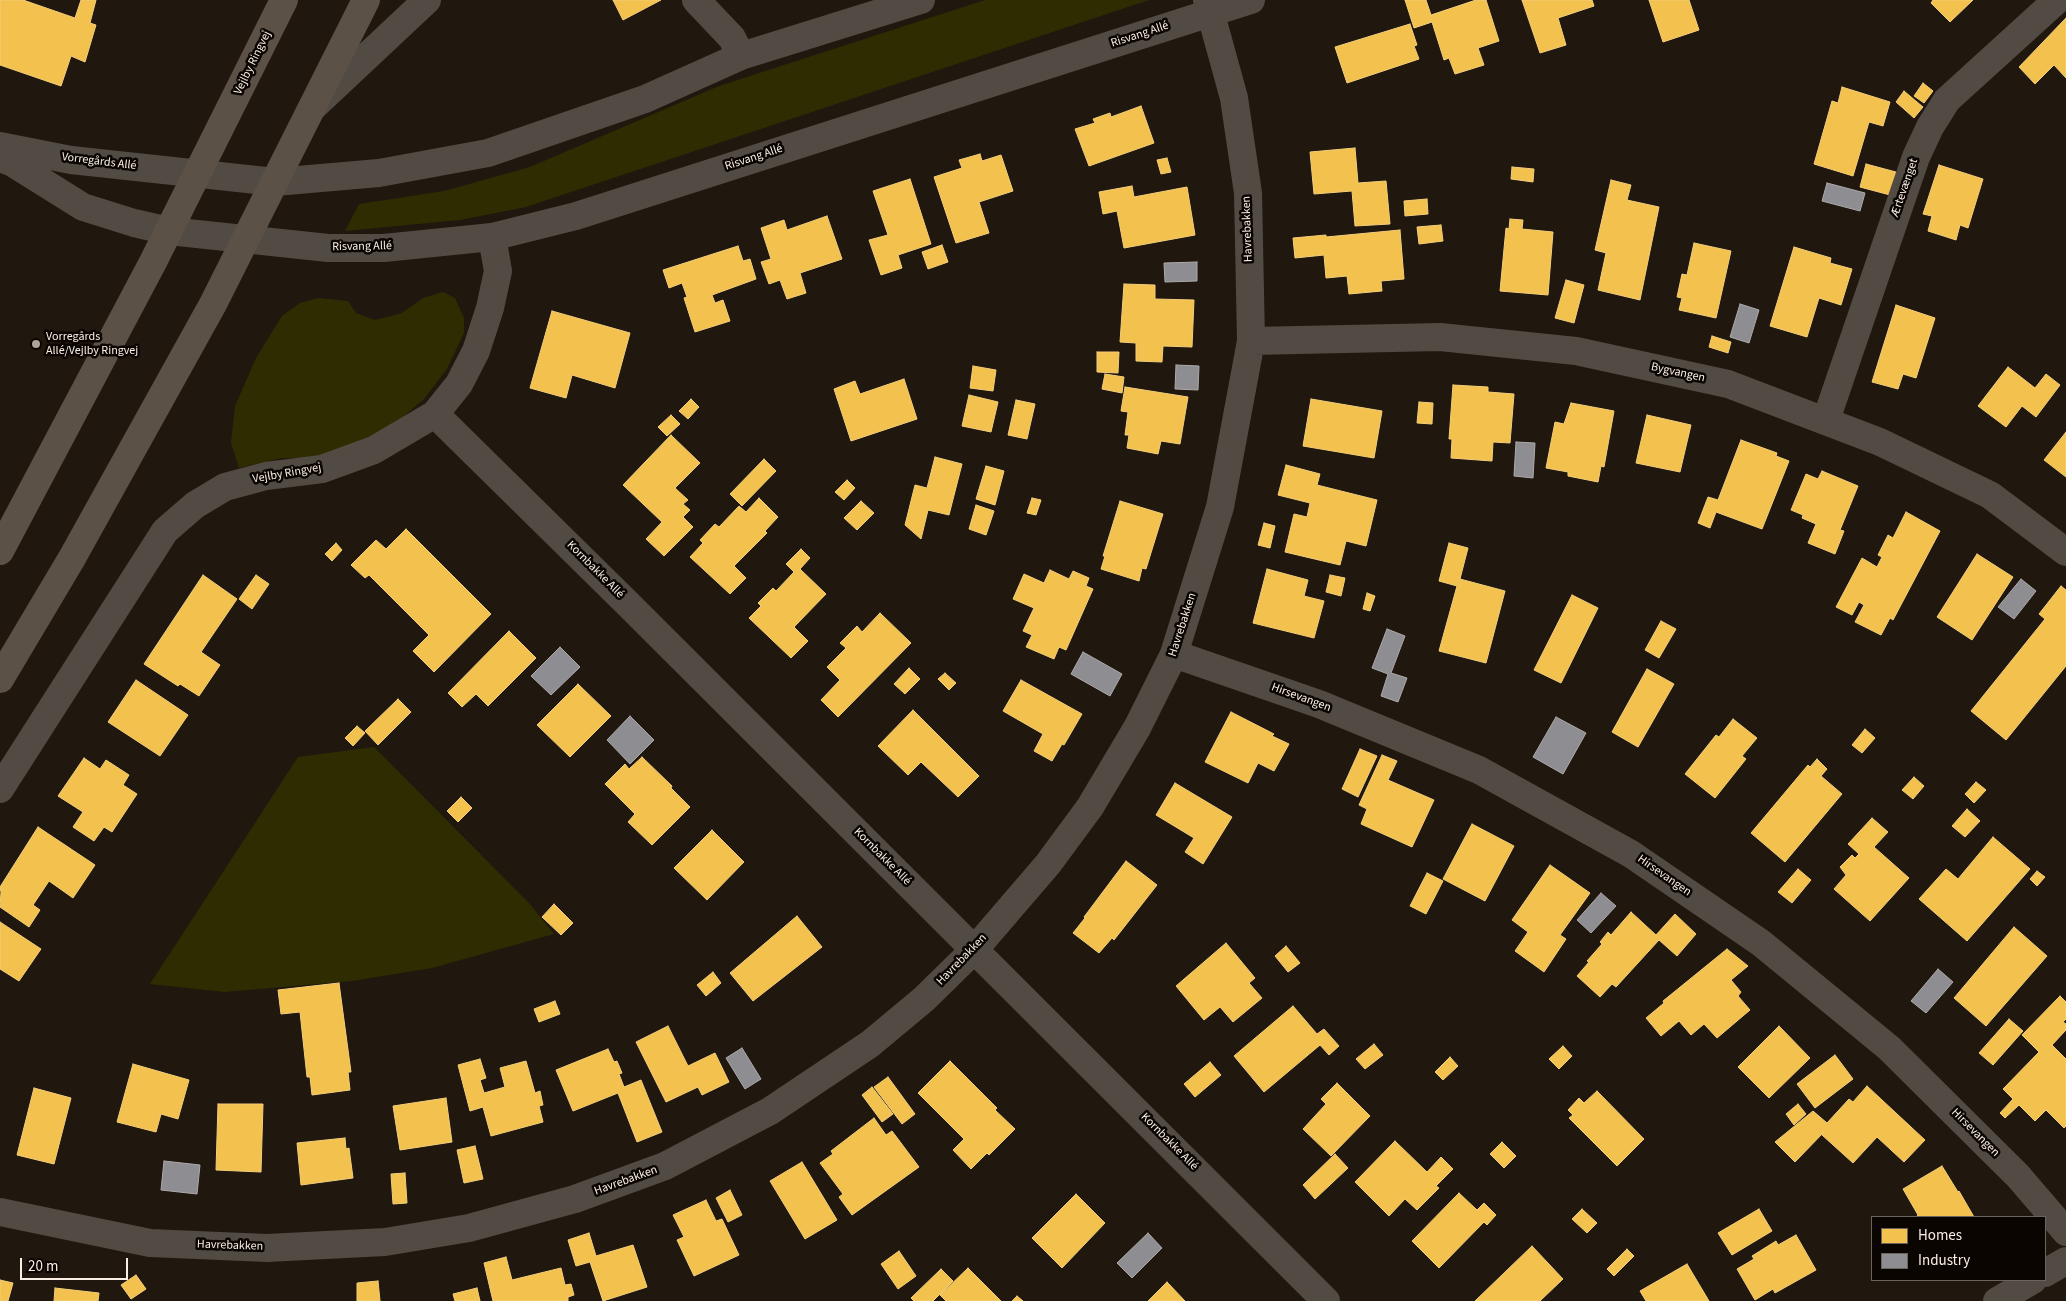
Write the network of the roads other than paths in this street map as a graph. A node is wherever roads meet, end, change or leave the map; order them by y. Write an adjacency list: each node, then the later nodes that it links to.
1 (284, 0): 13 (main road, Vejlby Ringvej)
2 (366, 0): 10 (main road)
3 (427, 0): 10 (street)
4 (696, 0): 9 (street)
5 (921, 0): 9 (street)
6 (1251, 0): 8 (street, Risvang Allé)
7 (2056, 0): 20 (street, Ærtevænget)
8 (1209, 6): 16 (street, Risvang Allé); 18 (street, Havrebakken)
9 (741, 56): 14 (street)
10 (313, 108): 14 (main road)
11 (0, 146): 13 (street, Vorregårds Allé)
12 (0, 158): 15 (street)
13 (198, 174): 14 (street, Vorregårds Allé); 15 (main road, Vejlby Ringvej)
14 (275, 182): 17 (main road)
15 (169, 231): 17 (street, Risvang Allé); 21 (main road, Vejlby Ringvej)
16 (492, 237): 17 (street, Risvang Allé); 19 (street, Vejlby Ringvej)
17 (246, 240): 24 (main road)
18 (1251, 341): 20 (street, Bygvangen); 23 (street, Havrebakken)
19 (436, 414): 25 (street, Vejlby Ringvej); 26 (street, Kornbakke Allé)
20 (1826, 420): 22 (street, Bygvangen)
21 (0, 551)
22 (2066, 552)
23 (1174, 654): 26 (street, Havrebakken); 28 (street, Hirsevangen)
24 (0, 679)
25 (0, 789)
26 (975, 949): 27 (street, Havrebakken); 32 (street, Kornbakke Allé)
27 (0, 1212)
28 (2066, 1232)
29 (2066, 1261): 30 (street)
30 (2046, 1272)
31 (2031, 1281): 33 (street)
32 (1326, 1301)
33 (1997, 1301)

